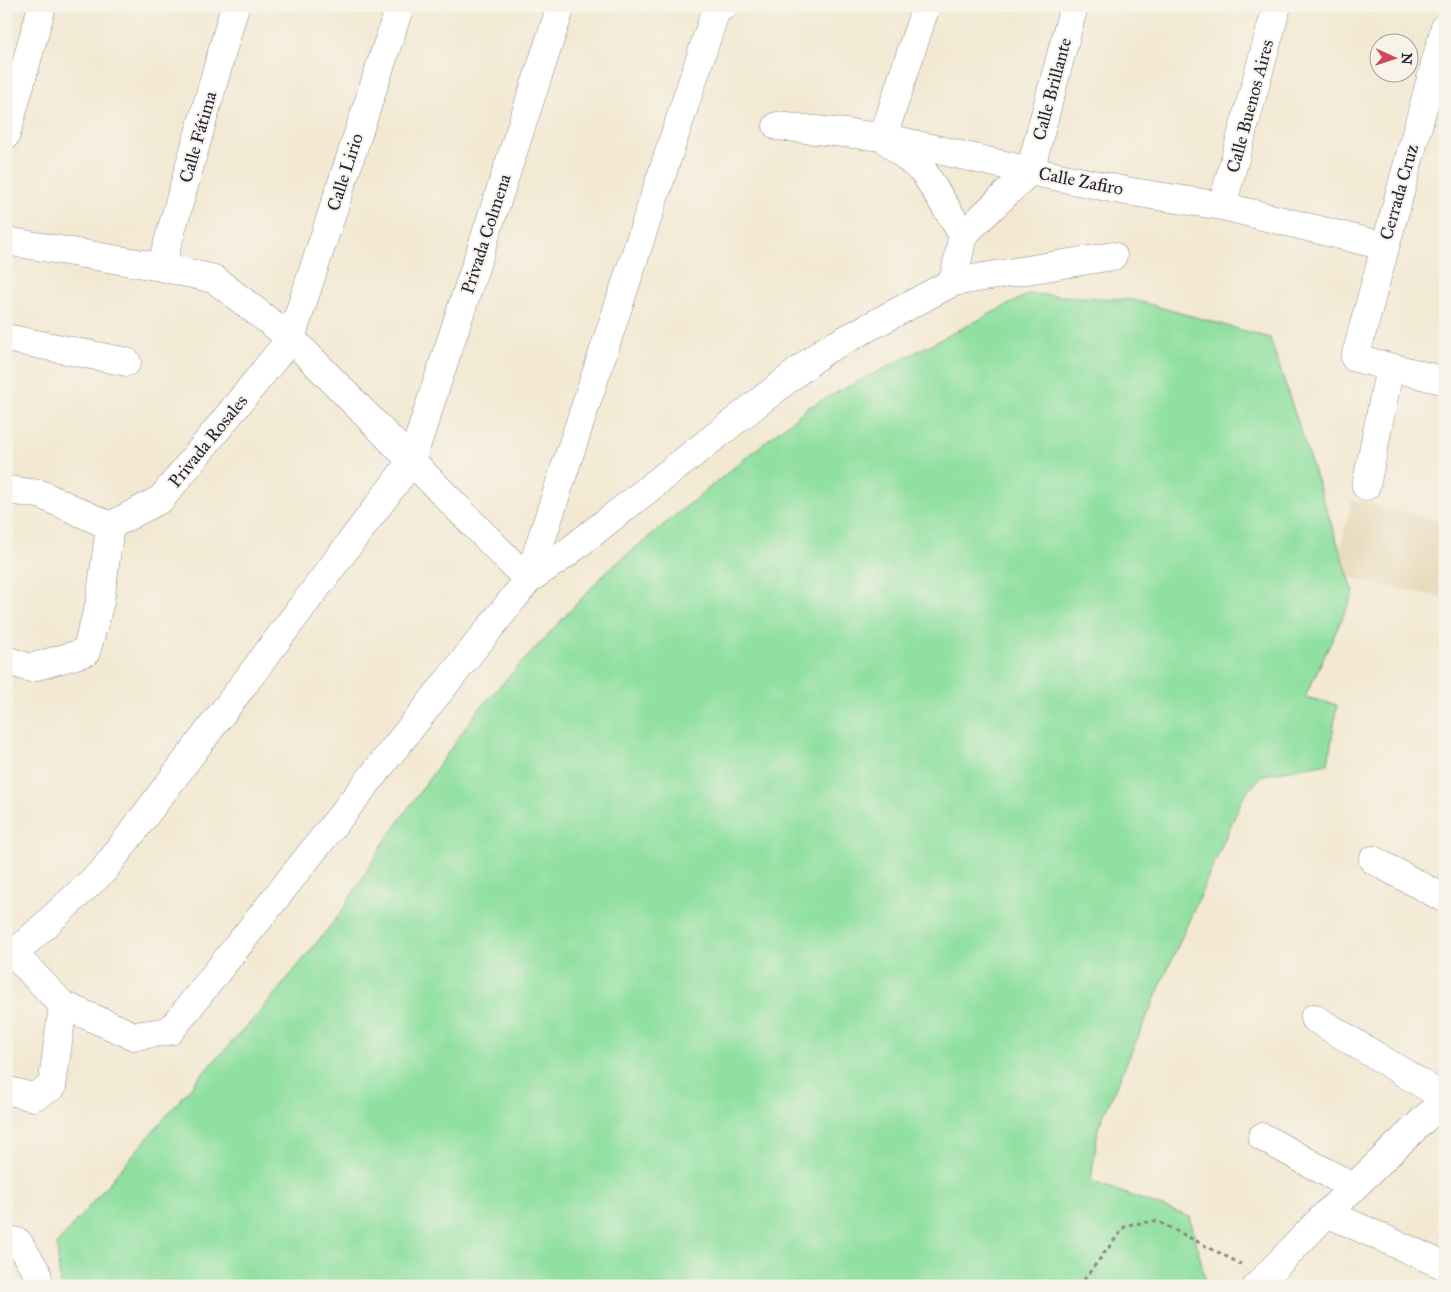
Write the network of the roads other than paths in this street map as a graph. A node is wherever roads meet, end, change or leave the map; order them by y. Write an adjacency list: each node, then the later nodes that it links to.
1 (42, 6): 11 (street)
2 (235, 6): 19 (street, Calle Fátima)
3 (400, 6): 22 (street, Calle Lirio)
4 (561, 6): 26 (street, Privada Colmena)
5 (724, 6): 30 (street)
6 (926, 6): 12 (street)
7 (1074, 6): 13 (street, Calle Brillante)
8 (1277, 6): 14 (street, Calle Buenos Aires)
9 (1445, 27): 17 (street, Cerrada Cruz)
10 (777, 126): 12 (street, Calle Zafiro)
11 (6, 135)
12 (883, 137): 13 (street, Calle Zafiro); 15 (street)
13 (1030, 171): 14 (street, Calle Zafiro); 15 (street)
14 (1222, 206): 17 (street, Calle Zafiro)
15 (963, 235): 20 (street)
16 (6, 241): 19 (street)
17 (1384, 246): 24 (street, Cerrada Cruz)
18 (1114, 256): 20 (street)
19 (161, 267): 22 (street)
20 (953, 282): 30 (street)
21 (6, 338): 23 (street)
22 (291, 338): 26 (street); 29 (street, Privada Rosales)
23 (127, 362)
24 (1390, 367): 25 (street); 27 (street)
25 (1445, 381)
26 (411, 462): 30 (street); 34 (street, Privada Colmena)
27 (1366, 486)
28 (6, 490): 29 (street)
29 (110, 526): 31 (street)
30 (528, 580): 35 (street)
31 (6, 660)
32 (1373, 860): 33 (street)
33 (1445, 899)
34 (10, 953): 35 (street)
35 (63, 1004): 37 (street)
36 (1314, 1018): 38 (street)
37 (6, 1090)
38 (1445, 1098): 40 (street)
39 (1262, 1137): 40 (street)
40 (1353, 1187): 41 (street)
41 (1327, 1213): 43 (street); 44 (street)
42 (6, 1239): 45 (street)
43 (1445, 1266)
44 (1261, 1281)
45 (39, 1286)

